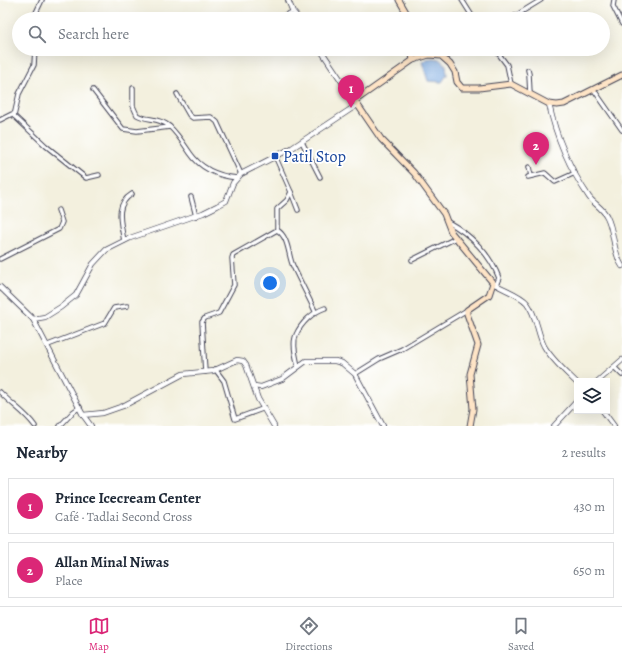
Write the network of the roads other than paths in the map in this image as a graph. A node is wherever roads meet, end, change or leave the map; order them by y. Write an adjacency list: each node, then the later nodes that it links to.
1 (42, 0): 7 (street)
2 (288, 0): 8 (street)
3 (399, 0): 9 (main road)
4 (462, 0): 10 (street)
5 (541, 0): 11 (street)
6 (614, 0): 12 (street)
7 (36, 12)
8 (293, 12)
9 (406, 12)
10 (470, 12)
11 (521, 12)
12 (622, 24)
13 (35, 56): 30 (street)
14 (325, 56): 28 (street)
15 (412, 56): 19 (main road)
16 (426, 56): 19 (main road)
17 (441, 56): 22 (main road)
18 (500, 56): 22 (street)
19 (413, 60): 28 (main road)
20 (528, 70): 27 (street)
21 (622, 75): 25 (main road)
22 (511, 84): 27 (main road)
23 (133, 88): 32 (street)
24 (93, 90): 32 (street)
25 (594, 90): 29 (main road); 33 (street)
26 (177, 94): 39 (street)
27 (530, 94): 29 (main road)
28 (356, 103): 34 (street); 47 (main road)
29 (549, 104): 37 (street)
30 (14, 116): 31 (street); 38 (street)
31 (0, 120)
32 (170, 127): 39 (street)
33 (622, 130)
34 (302, 142): 35 (street); 40 (street)
35 (275, 156): 39 (street); 41 (street)
36 (529, 167): 37 (street)
37 (575, 173): 53 (street)
38 (99, 175)
39 (239, 176): 46 (street)
40 (320, 177)
41 (291, 192): 45 (street); 48 (street)
42 (132, 194): 50 (street)
43 (191, 197): 46 (street)
44 (58, 210): 51 (street)
45 (298, 210)
46 (196, 216): 50 (street)
47 (448, 222): 49 (main road); 54 (street)
48 (277, 230): 59 (street); 66 (street)
49 (456, 238): 52 (street); 54 (main road)
50 (124, 241): 60 (street)
51 (0, 259)
52 (412, 260)
53 (622, 266)
54 (494, 284): 58 (main road); 70 (street)
55 (0, 287): 60 (street)
56 (127, 306): 61 (street)
57 (325, 308): 59 (street)
58 (467, 310): 67 (street); 83 (main road)
59 (315, 311): 63 (street)
60 (33, 319): 61 (street)
61 (48, 345): 74 (street)
62 (622, 360): 64 (street)
63 (298, 366): 67 (street); 71 (street)
64 (614, 367): 68 (street); 69 (street)
65 (215, 369): 66 (street); 71 (street); 75 (street)
66 (205, 372): 77 (street)
67 (355, 374): 82 (street)
68 (622, 375)
69 (601, 378)
70 (574, 380)
71 (254, 386): 75 (street)
72 (0, 392): 78 (street)
73 (574, 404): 84 (street)
74 (80, 407): 77 (street); 79 (street)
75 (265, 408): 81 (street)
76 (605, 414): 85 (street)
77 (84, 415): 80 (street)
78 (35, 426)
79 (60, 426)
80 (91, 426)
81 (274, 426)
82 (383, 426)
83 (470, 426)
84 (554, 426)
85 (614, 426)

